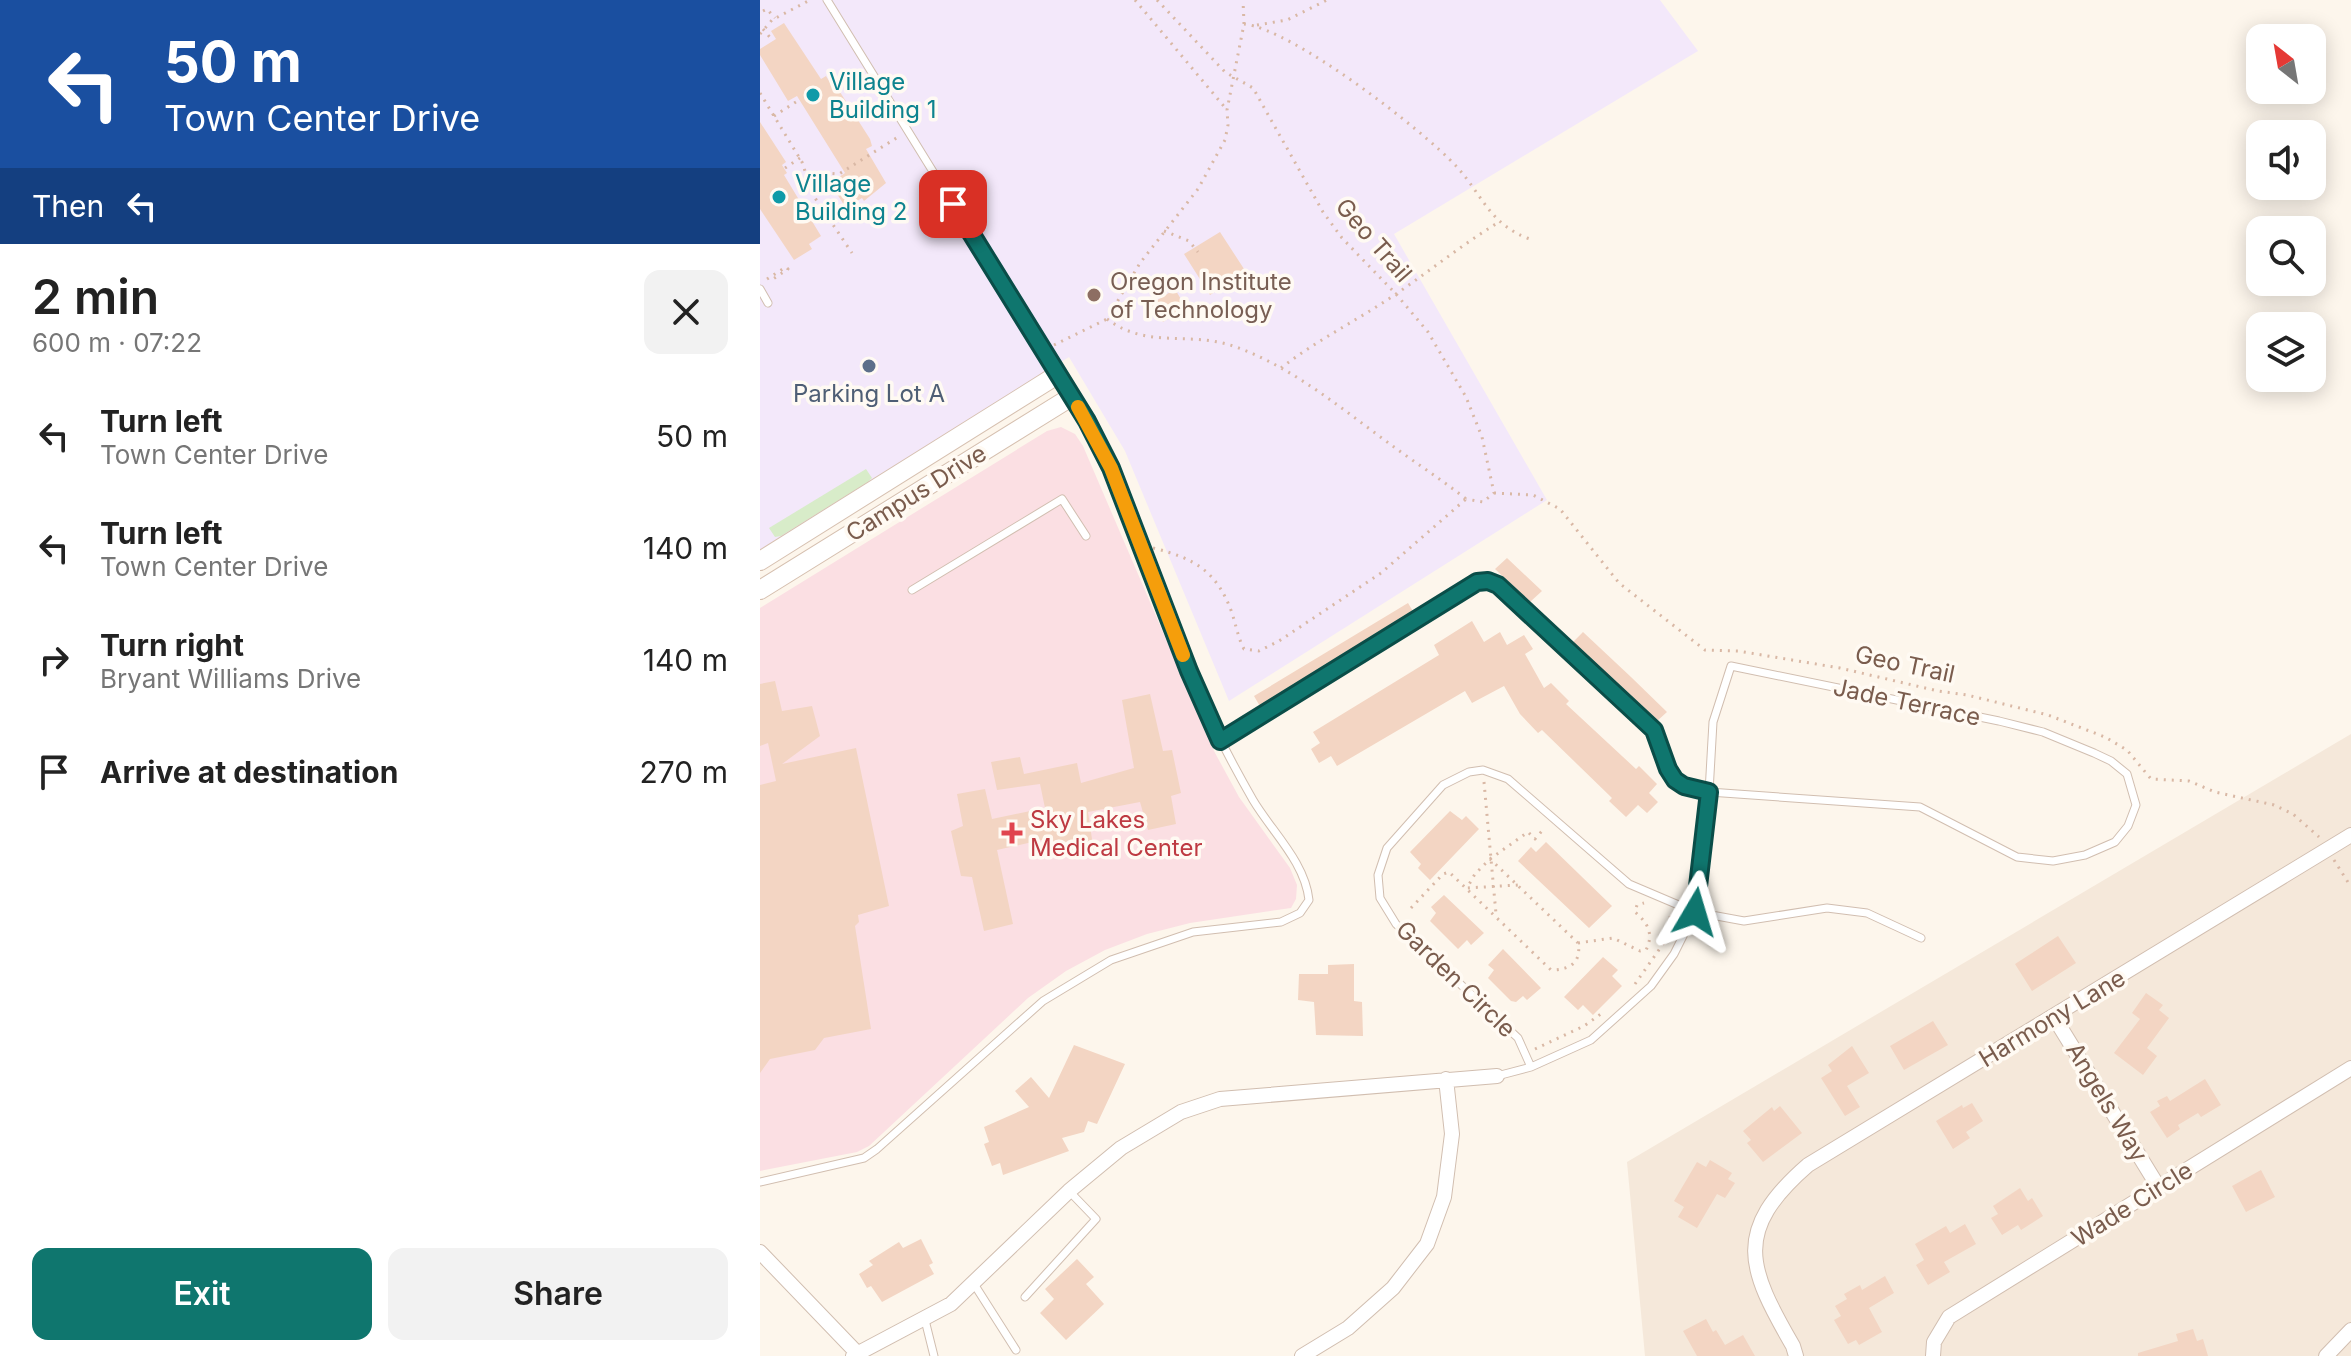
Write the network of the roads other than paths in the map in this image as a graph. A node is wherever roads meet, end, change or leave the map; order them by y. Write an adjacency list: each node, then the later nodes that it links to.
1 (827, 0): 4 (lane)
2 (760, 289): 3 (lane)
3 (768, 303)
4 (1057, 375): 5 (lane); 6 (street, Campus Drive)
5 (1071, 397): 7 (street, Campus Drive); 13 (lane)
6 (889, 481): 7 (lane); 9 (street, Campus Drive)
7 (901, 502): 10 (street, Campus Drive)
8 (1086, 536): 12 (lane)
9 (766, 558): 10 (lane)
10 (784, 575): 11 (street, Campus Drive)
11 (760, 590)
12 (912, 590)
13 (1220, 741): 14 (lane); 23 (lane)
14 (1709, 792): 14 (lane, Jade Terrace); 16 (lane)
15 (2351, 835): 18 (street, Harmony Lane)
16 (1695, 912): 17 (lane); 19 (lane); 19 (lane, Garden Circle)
17 (1921, 938)
18 (2054, 1017): 24 (street, Angels Way); 35 (street, Harmony Lane)
19 (1531, 1067): 21 (lane)
20 (2351, 1068): 24 (street, Wade Circle)
21 (1497, 1076): 22 (street)
22 (1446, 1079): 25 (street); 34 (street)
23 (760, 1182)
24 (2159, 1188): 36 (street, Wade Circle)
25 (1069, 1191): 27 (street); 28 (lane)
26 (760, 1252): 32 (street)
27 (974, 1284): 29 (street); 31 (lane)
28 (1025, 1297)
29 (925, 1320): 32 (street); 33 (lane)
30 (2351, 1330): 37 (street)
31 (1016, 1350)
32 (857, 1355)
33 (934, 1356)
34 (1302, 1356)
35 (1796, 1356)
36 (1933, 1356)
37 (2326, 1356)

